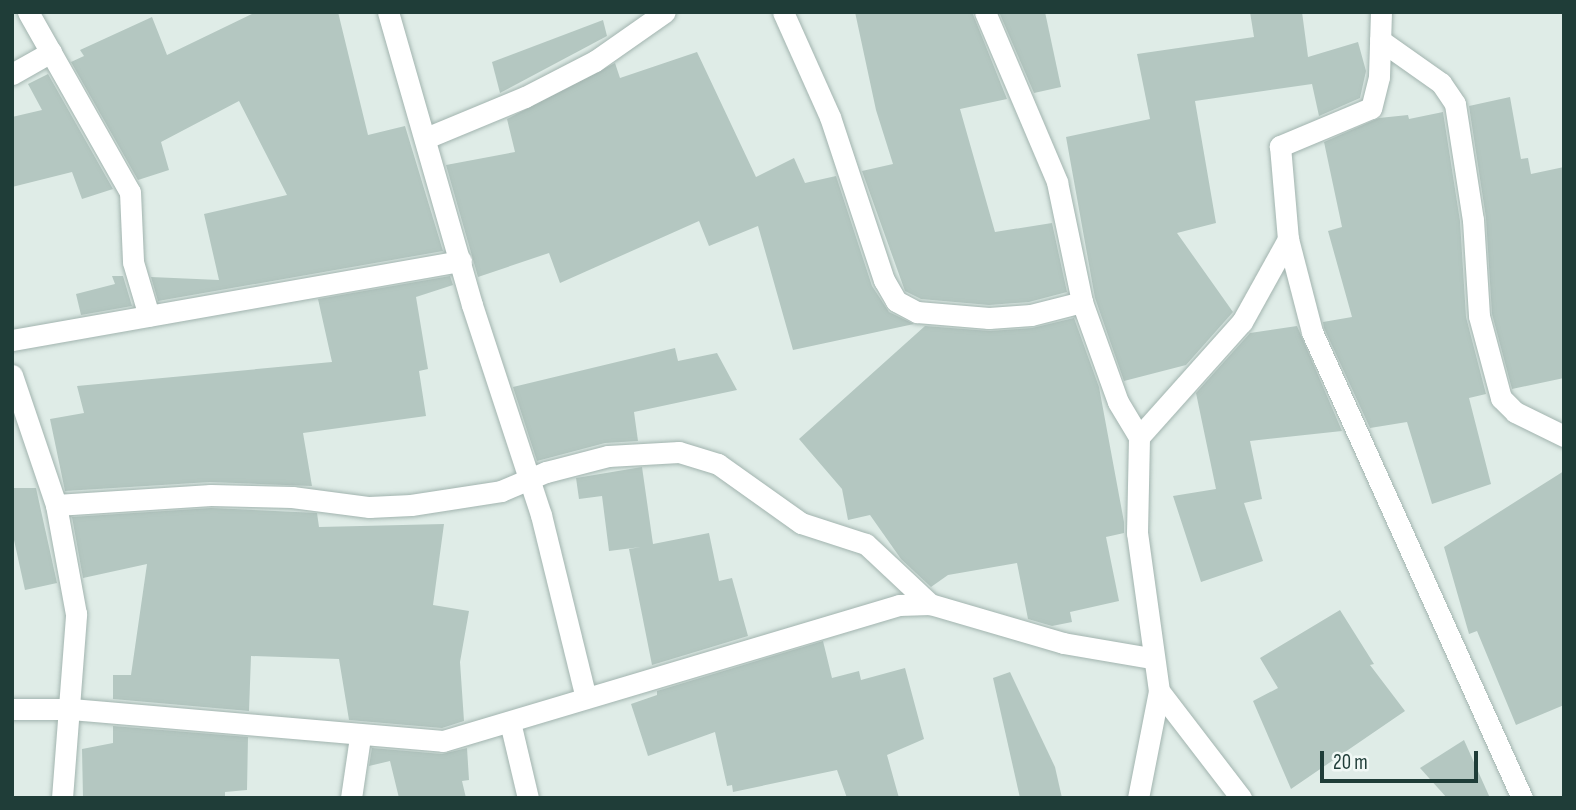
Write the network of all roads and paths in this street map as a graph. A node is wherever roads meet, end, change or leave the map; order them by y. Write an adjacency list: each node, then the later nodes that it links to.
1 (28, 12): 8 (street)
2 (388, 12): 10 (street)
3 (665, 12): 10 (street)
4 (783, 12): 13 (street)
5 (985, 12): 13 (street)
6 (1381, 12): 7 (street)
7 (1381, 40): 11 (street); 17 (street)
8 (51, 52): 9 (street); 14 (street)
9 (12, 74)
10 (426, 138): 12 (street)
11 (1288, 239): 18 (street); 34 (street)
12 (461, 261): 14 (street); 19 (street)
13 (1082, 302): 18 (street)
14 (149, 316): 15 (street)
15 (12, 340)
16 (12, 375): 20 (street)
17 (1564, 436)
18 (1139, 437): 22 (street)
19 (530, 480): 20 (street); 21 (street); 24 (street)
20 (56, 505): 26 (street)
21 (930, 604): 22 (street); 24 (street)
22 (1151, 657): 23 (street)
23 (1159, 691): 32 (street); 33 (street)
24 (586, 698): 27 (street)
25 (12, 709): 26 (street)
26 (71, 709): 28 (street); 29 (street)
27 (510, 722): 28 (street); 31 (street)
28 (360, 737): 30 (street)
29 (62, 798)
30 (351, 798)
31 (528, 798)
32 (1138, 798)
33 (1241, 798)
34 (1522, 798)

